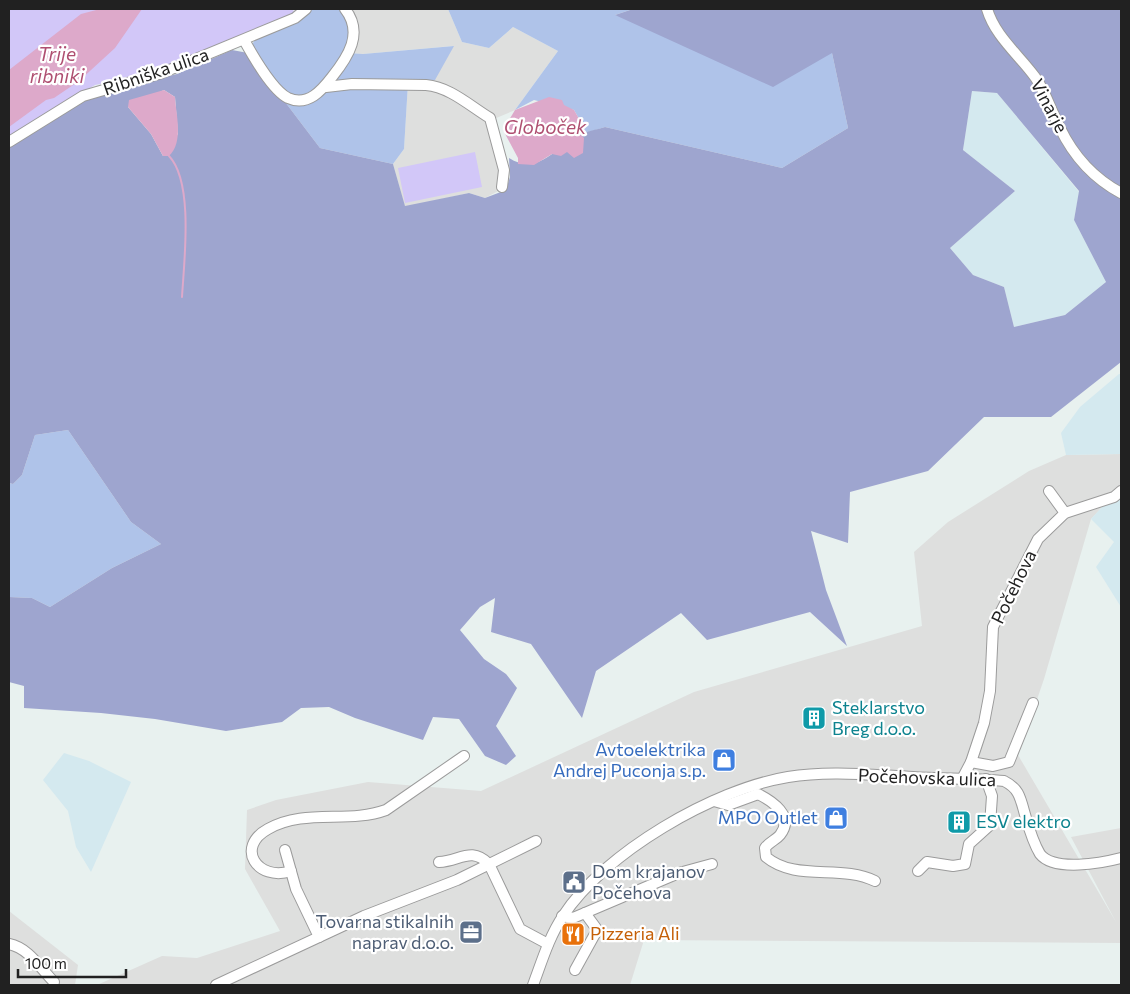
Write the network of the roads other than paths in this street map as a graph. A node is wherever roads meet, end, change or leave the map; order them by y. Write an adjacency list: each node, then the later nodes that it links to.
1 (306, 9): 4 (street, Ribniška ulica)
2 (345, 9): 5 (street)
3 (987, 9): 8 (street, Vinarje)
4 (244, 40): 5 (street); 6 (street, Ribniška ulica)
5 (326, 87): 7 (street)
6 (9, 142)
7 (502, 187)
8 (1121, 193)
9 (1049, 491): 11 (street)
10 (1121, 491): 11 (street, Počehova)
11 (1065, 513): 14 (street, Počehova)
12 (1034, 704): 14 (street)
13 (464, 756): 24 (street)
14 (967, 769): 15 (street, Počehovska ulica); 16 (street, Počehovska ulica)
15 (986, 779): 19 (street, Počehovska ulica); 23 (street)
16 (714, 801): 25 (street, Počehovska ulica); 27 (street, Počehovska ulica)
17 (536, 842): 21 (street)
18 (285, 850): 24 (street)
19 (1121, 858)
20 (439, 862): 21 (street)
21 (489, 864): 28 (street); 30 (street)
22 (712, 864): 26 (street)
23 (918, 870)
24 (291, 871): 28 (street)
25 (874, 881)
26 (585, 913): 27 (street); 31 (street)
27 (562, 916): 30 (street, Počehovska ulica)
28 (319, 937): 33 (street)
29 (9, 944): 32 (street)
30 (548, 944): 34 (street, Počehovska ulica)
31 (576, 970)
32 (54, 982)
33 (216, 985)
34 (533, 985)

